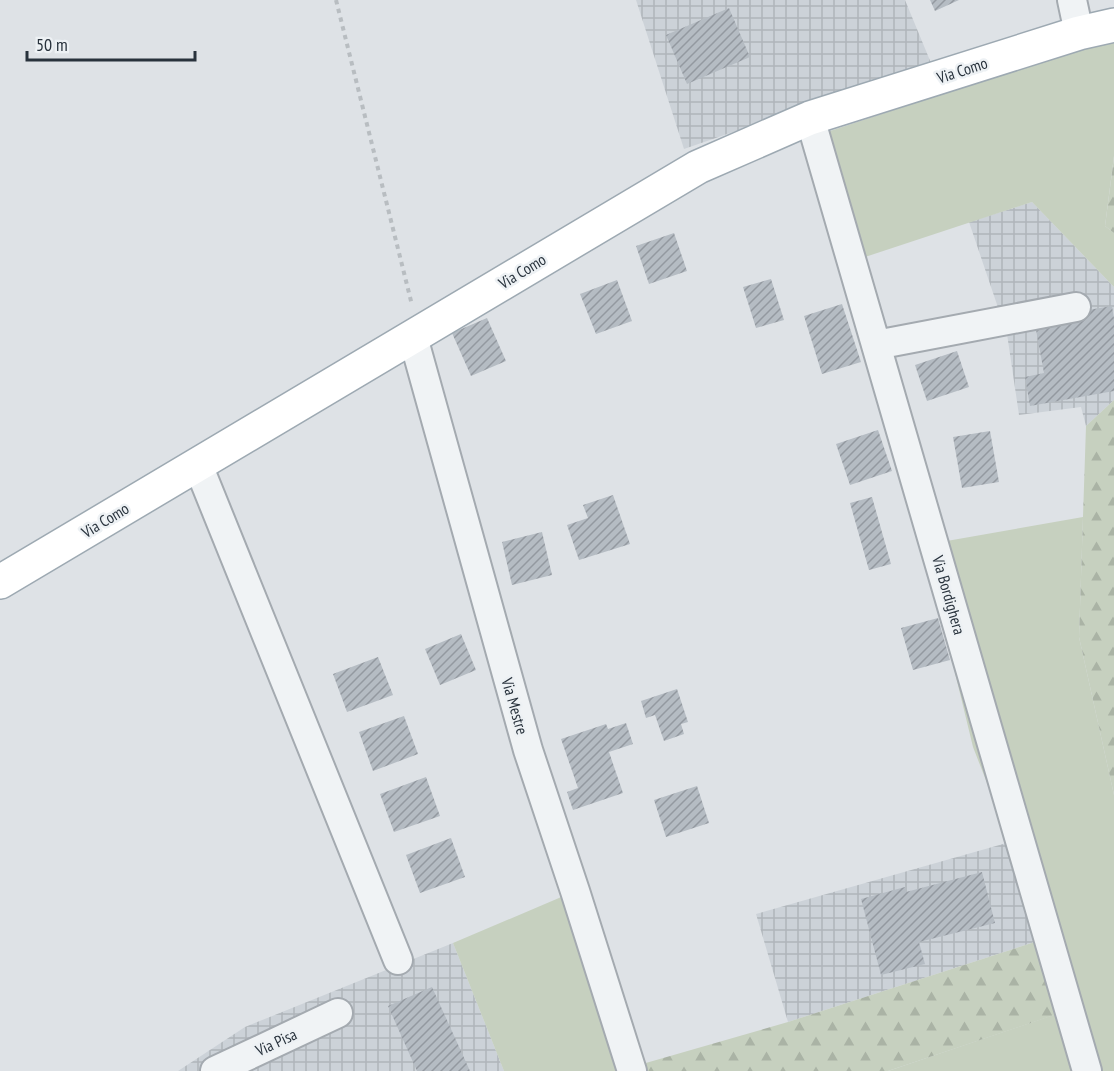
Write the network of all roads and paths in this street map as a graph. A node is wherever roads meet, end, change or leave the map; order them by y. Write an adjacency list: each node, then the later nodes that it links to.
1 (336, 0): 7 (path)
2 (1072, 0): 4 (street)
3 (1114, 25): 4 (main road, Via Como)
4 (1078, 33): 5 (main road, Via Como)
5 (810, 118): 7 (main road, Via Como); 8 (street, Via Bordighera)
6 (1076, 307): 8 (street)
7 (416, 334): 9 (main road, Via Como); 14 (street, Via Mestre)
8 (876, 345): 15 (street, Via Bordighera)
9 (198, 465): 10 (main road, Via Como); 11 (street)
10 (0, 582)
11 (398, 960)
12 (338, 1013): 13 (street, Via Pisa)
13 (215, 1071)
14 (632, 1071)
15 (1087, 1071)

